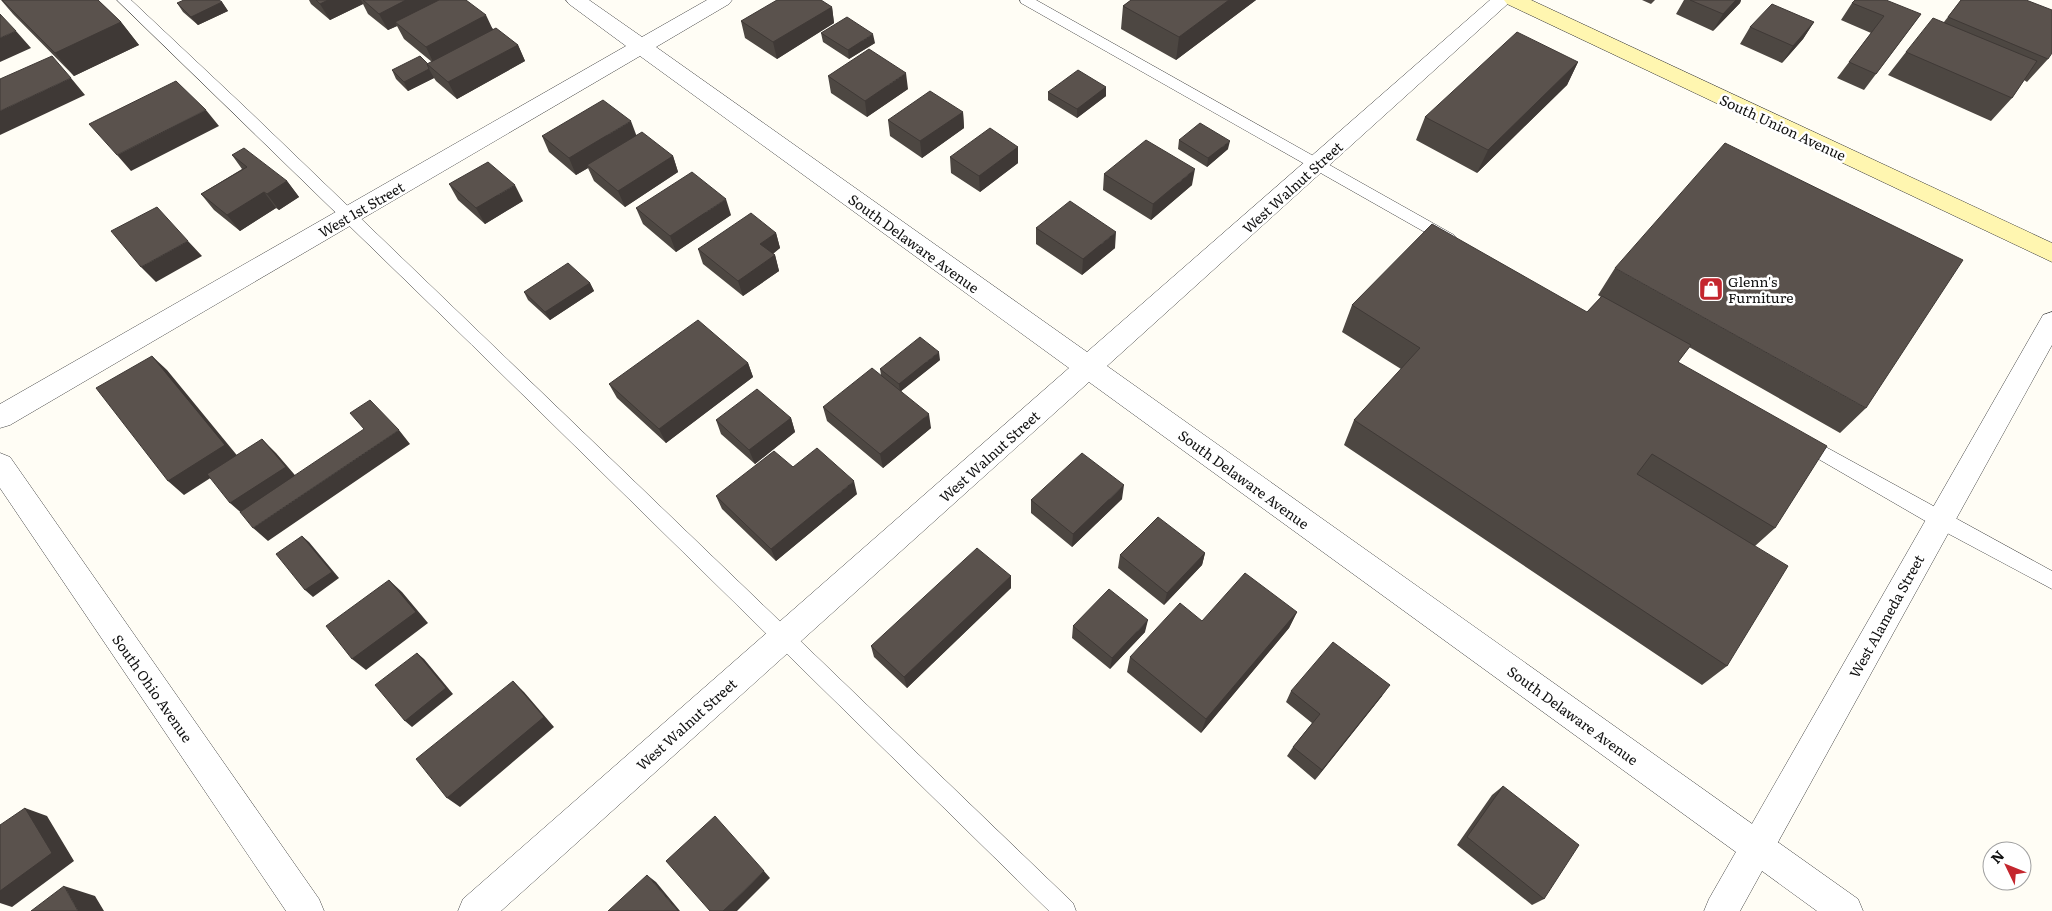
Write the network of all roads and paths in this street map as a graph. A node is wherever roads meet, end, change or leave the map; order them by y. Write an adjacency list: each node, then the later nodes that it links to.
1 (123, 0): 9 (lane)
2 (576, 0): 7 (street, South Delaware Avenue)
3 (722, 0): 7 (street, West 1st Street)
4 (1026, 0): 8 (lane)
5 (1502, 0): 8 (street, West Walnut Street)
6 (1514, 0): 11 (main road, South Union Avenue)
7 (640, 47): 9 (street, West 1st Street); 13 (street, South Delaware Avenue)
8 (1318, 163): 10 (lane); 13 (street, West Walnut Street)
9 (350, 215): 14 (street, West 1st Street); 19 (lane)
10 (1465, 248)
11 (2052, 253)
12 (2052, 322): 17 (street, West Alameda Street)
13 (1088, 367): 19 (street, West Walnut Street); 20 (street, South Delaware Avenue)
14 (0, 417)
15 (1785, 431): 17 (lane)
16 (0, 465): 21 (street, South Ohio Avenue)
17 (1940, 520): 18 (lane); 20 (street, West Alameda Street)
18 (2052, 581)
19 (783, 638): 22 (street, West Walnut Street); 23 (lane)
20 (1757, 847): 24 (street, West Alameda Street); 25 (street, South Delaware Avenue)
21 (307, 911)
22 (475, 911)
23 (1065, 911)
24 (1721, 911)
25 (1846, 911)

